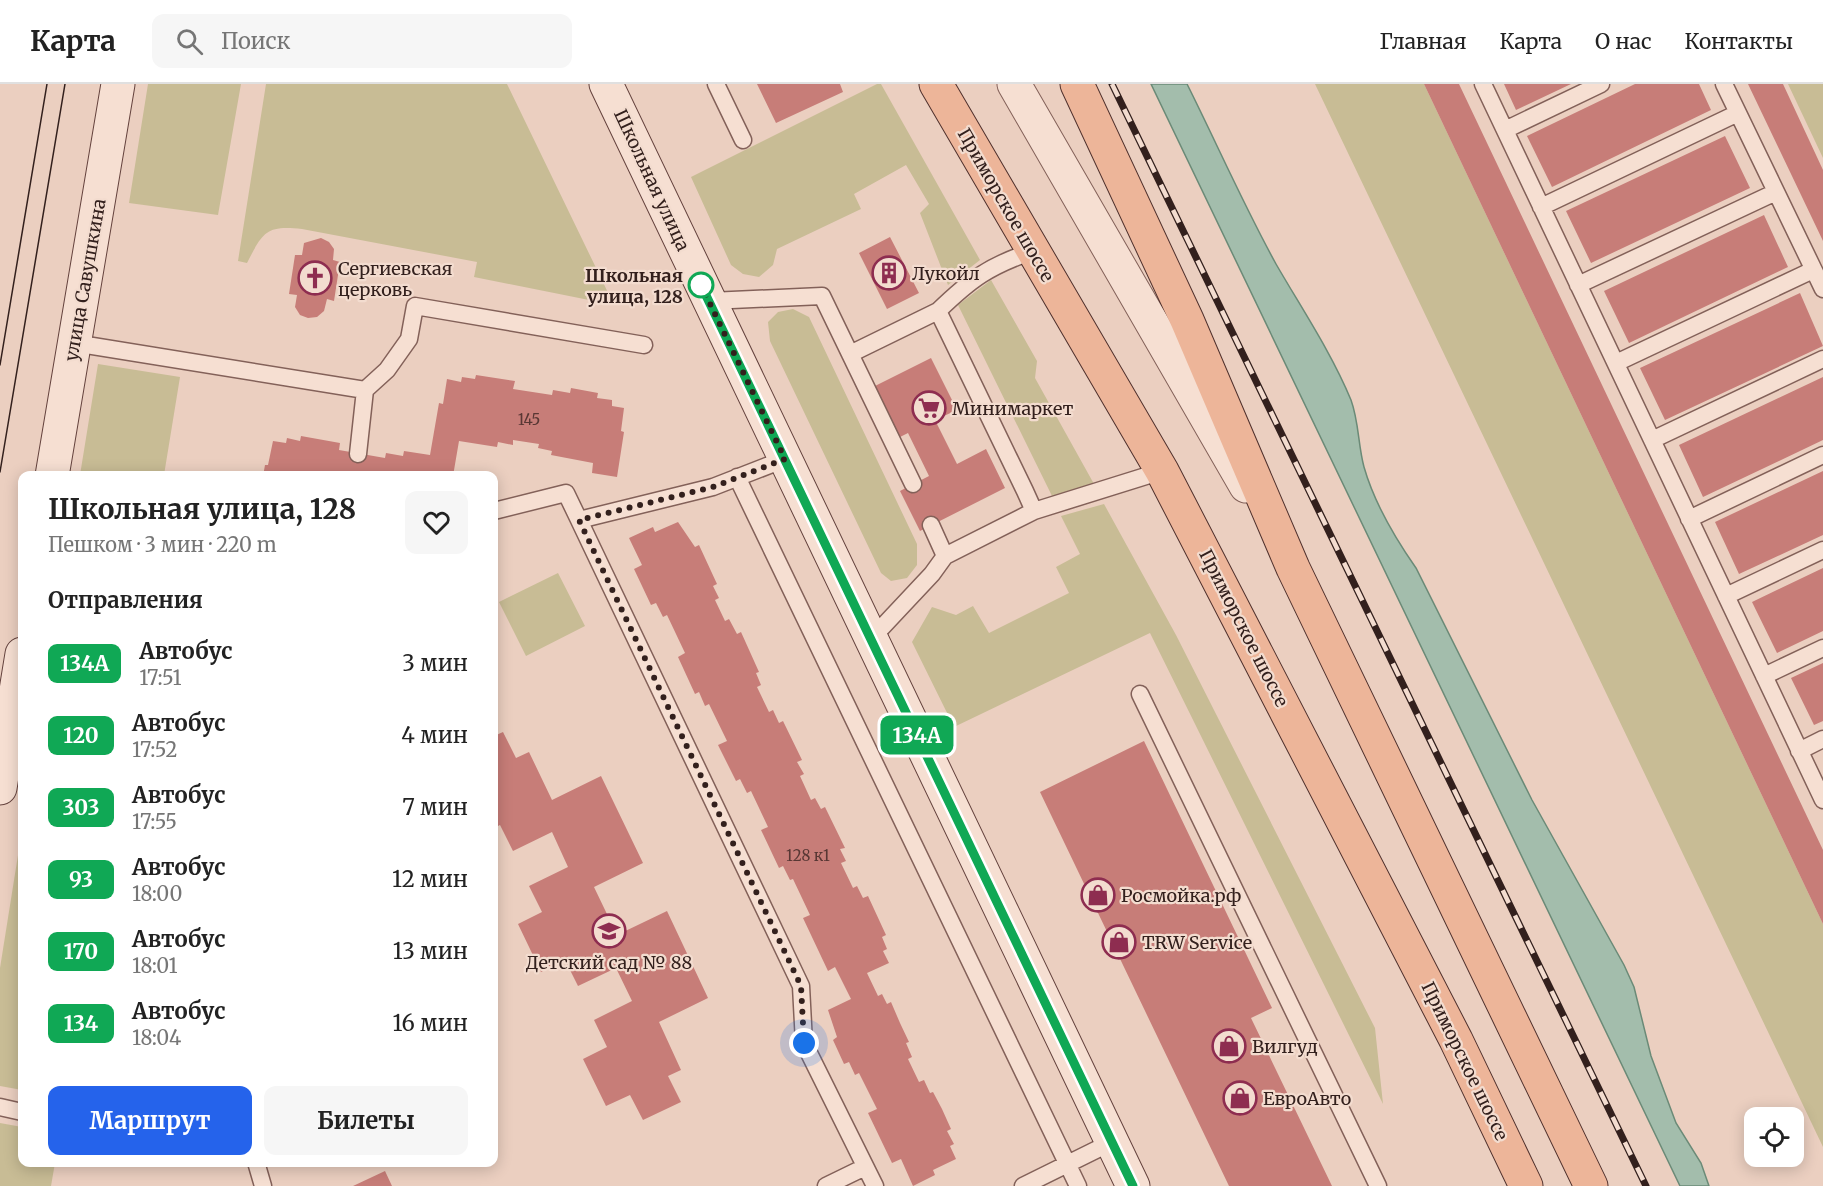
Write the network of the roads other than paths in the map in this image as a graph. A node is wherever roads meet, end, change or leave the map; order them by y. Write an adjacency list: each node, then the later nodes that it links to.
1 (118, 84): 21 (street, улица Савушкина)
2 (606, 84): 19 (street, Школьная улица)
3 (716, 84): 12 (lane)
4 (936, 84): 15 (main road, Приморское шоссе)
5 (1014, 84): 42 (street)
6 (1077, 84): 42 (main road)
7 (1483, 84): 11 (lane)
8 (1601, 84): 11 (lane)
9 (1724, 84): 10 (lane)
10 (1738, 113): 13 (lane); 14 (lane)
11 (1505, 130): 14 (lane)
12 (743, 140)
13 (1776, 192): 16 (lane); 17 (lane)
14 (1541, 207): 17 (lane)
15 (1033, 251): 20 (lane); 32 (main road, Приморское шоссе)
16 (1814, 270): 18 (lane); 25 (lane)
17 (1578, 285): 25 (lane)
18 (1823, 289)
19 (710, 301): 23 (lane); 30 (street, Школьная улица)
20 (938, 311): 23 (lane); 36 (lane)
21 (74, 344): 26 (lane); 31 (street, улица Савушкина)
22 (644, 345): 26 (lane)
23 (850, 354): 34 (lane)
24 (1823, 359): 27 (lane)
25 (1616, 363): 27 (lane)
26 (365, 390): 28 (lane)
27 (1652, 440): 37 (lane)
28 (358, 454)
29 (1823, 455): 37 (lane)
30 (785, 459): 33 (lane); 44 (street, Школьная улица)
31 (53, 471)
32 (1162, 471): 36 (lane); 66 (main road, Приморское шоссе)
33 (737, 477): 38 (lane); 56 (lane)
34 (913, 484)
35 (498, 510): 38 (lane)
36 (1034, 511): 41 (lane)
37 (1689, 519): 43 (lane)
38 (579, 520): 58 (lane)
39 (931, 525): 41 (lane)
40 (1823, 550): 43 (lane)
41 (945, 556): 44 (lane)
42 (1293, 568): 67 (main road)
43 (1726, 596): 46 (lane)
44 (871, 639): 55 (street, Школьная улица)
45 (1823, 648): 46 (lane)
46 (1764, 676): 50 (lane)
47 (18, 678): 51 (street)
48 (1140, 694): 65 (lane)
49 (1823, 739): 50 (lane)
50 (1799, 751): 52 (lane)
51 (0, 788)
52 (1823, 800)
53 (0, 1107): 54 (lane)
54 (18, 1111)
55 (1112, 1142): 56 (lane); 64 (street, Школьная улица)
56 (1067, 1164): 62 (lane); 63 (lane)
57 (257, 1167): 59 (lane)
58 (865, 1167): 60 (lane); 61 (lane)
59 (263, 1186)
60 (826, 1186)
61 (875, 1186)
62 (1023, 1186)
63 (1078, 1186)
64 (1133, 1186)
65 (1378, 1186)
66 (1526, 1186)
67 (1591, 1186)

